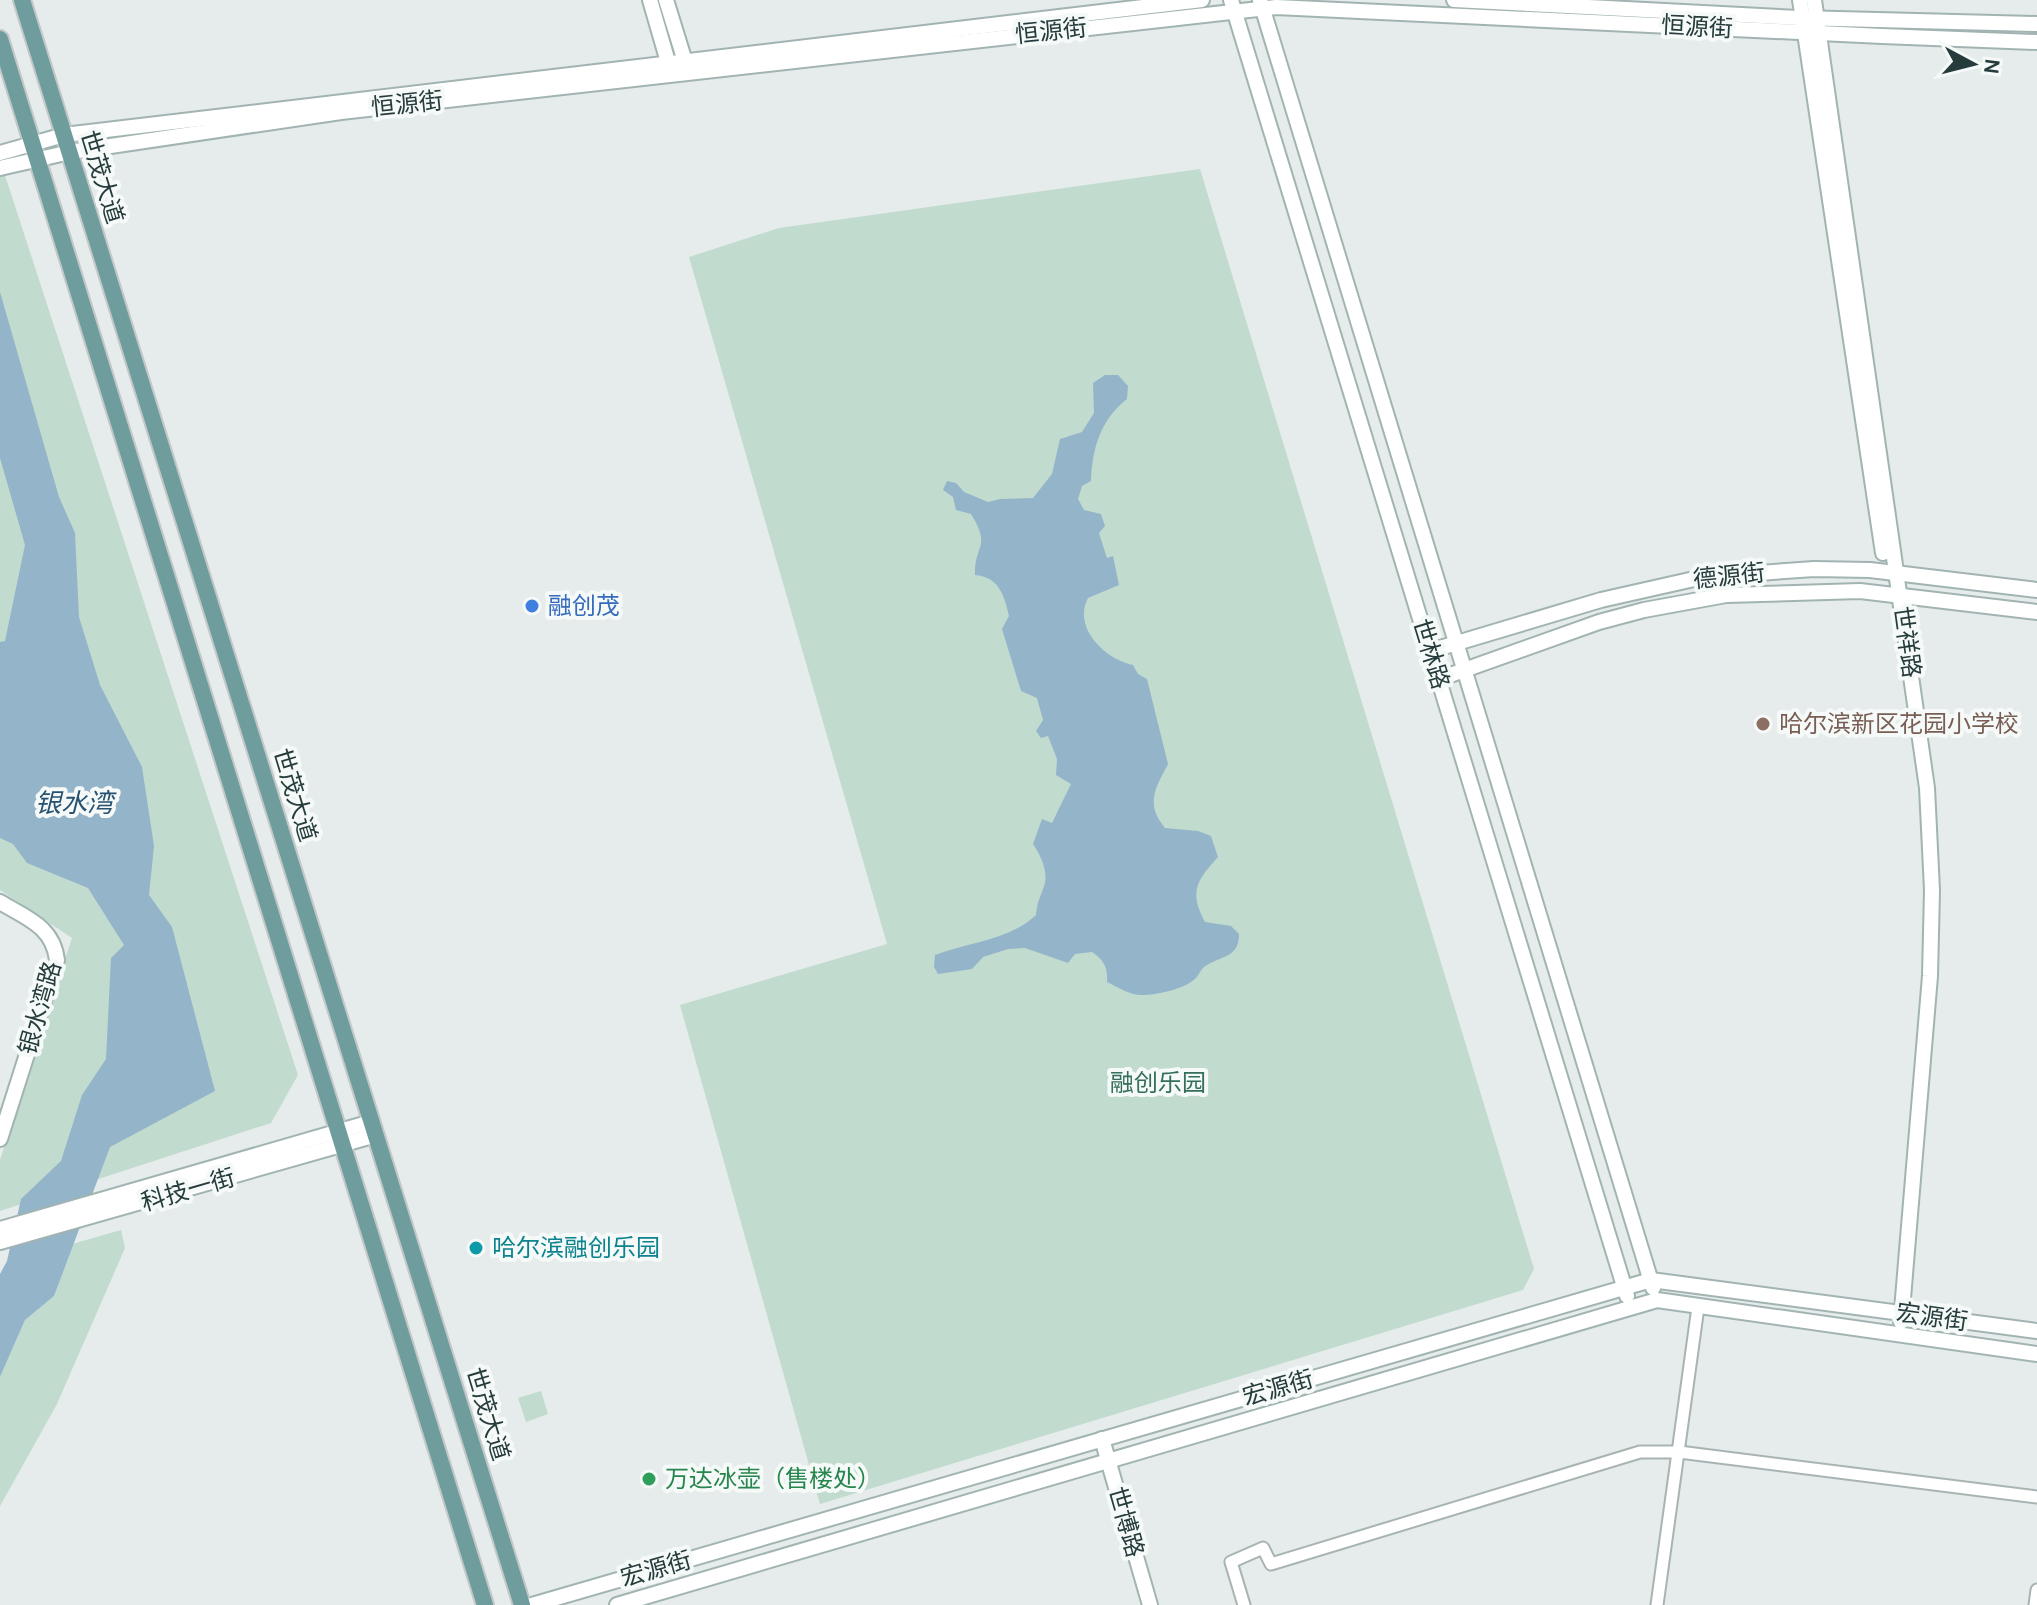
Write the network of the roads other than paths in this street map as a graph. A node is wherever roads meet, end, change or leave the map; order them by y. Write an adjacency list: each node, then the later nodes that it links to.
1 (22, 0): 16 (main road, 世茂大道)
2 (650, 0): 15 (main road)
3 (666, 0): 14 (main road)
4 (1202, 0): 14 (main road, 恒源街)
5 (1454, 0): 11 (main road, 恒源街)
6 (1800, 0): 11 (main road, 世祥路)
7 (1814, 0): 11 (main road, 世祥路)
8 (1261, 4): 9 (main road, 恒源街); 11 (main road, 恒源街); 25 (main road, 世林路)
9 (1232, 6): 14 (main road, 恒源街); 26 (main road, 世林路)
10 (2037, 24): 11 (main road, 恒源街)
11 (1811, 25): 13 (main road, 恒源街); 21 (main road, 世祥路)
12 (0, 39): 17 (main road)
13 (2037, 42)
14 (686, 66): 15 (main road, 恒源街)
15 (670, 68): 16 (main road, 恒源街); 18 (main road, 恒源街)
16 (64, 135): 17 (main road, 恒源街); 18 (main road, 世茂大道)
17 (34, 150): 18 (main road, 恒源街); 19 (main road); 20 (main road); 31 (main road)
18 (70, 152): 30 (main road, 世茂大道)
19 (0, 153)
20 (0, 168)
21 (1891, 572): 22 (main road, 德源街); 23 (main road, 世祥路); 25 (main road, 德源街)
22 (2037, 590)
23 (1894, 594): 24 (main road, 德源街); 27 (main road, 德源街); 41 (main road, 世祥路)
24 (2037, 612)
25 (1456, 642): 26 (main road, 德源街); 27 (main road, 世林路)
26 (1430, 651): 28 (main road, 世林路)
27 (1465, 670): 28 (main road, 德源街); 36 (main road, 世林路)
28 (1439, 679): 37 (main road, 世林路)
29 (0, 902): 32 (main road, 银水湾路)
30 (374, 1129): 31 (main road, 科技一街); 51 (main road, 世茂大道)
31 (341, 1138): 33 (main road, 科技一街); 50 (main road)
32 (0, 1139)
33 (125, 1200): 34 (main road, 科技一街); 35 (main road, 科技一街)
34 (0, 1229)
35 (0, 1242)
36 (1651, 1280): 37 (main road, 宏源街); 38 (main road, 世林路); 41 (main road, 宏源街)
37 (1624, 1288): 39 (main road, 世林路); 45 (main road, 宏源街)
38 (1657, 1300): 39 (main road, 宏源街); 40 (main road, 宏源街)
39 (1630, 1307): 47 (main road, 宏源街)
40 (1698, 1307): 43 (main road, 宏源街); 46 (street)
41 (1902, 1313): 42 (main road, 宏源街); 43 (main road, 世祥路)
42 (2037, 1331)
43 (1899, 1335): 44 (main road, 宏源街)
44 (2037, 1354)
45 (1097, 1441): 47 (main road, 世博路); 52 (main road, 宏源街)
46 (1679, 1452): 48 (street); 56 (street); 57 (street)
47 (1103, 1462): 53 (main road, 宏源街); 54 (main road, 世博路); 55 (main road, 世博路)
48 (2037, 1497)
49 (2037, 1590): 58 (street)
50 (485, 1605)
51 (522, 1605)
52 (532, 1605)
53 (617, 1605)
54 (1141, 1605)
55 (1150, 1605)
56 (1244, 1605)
57 (1657, 1605)
58 (2035, 1605)

